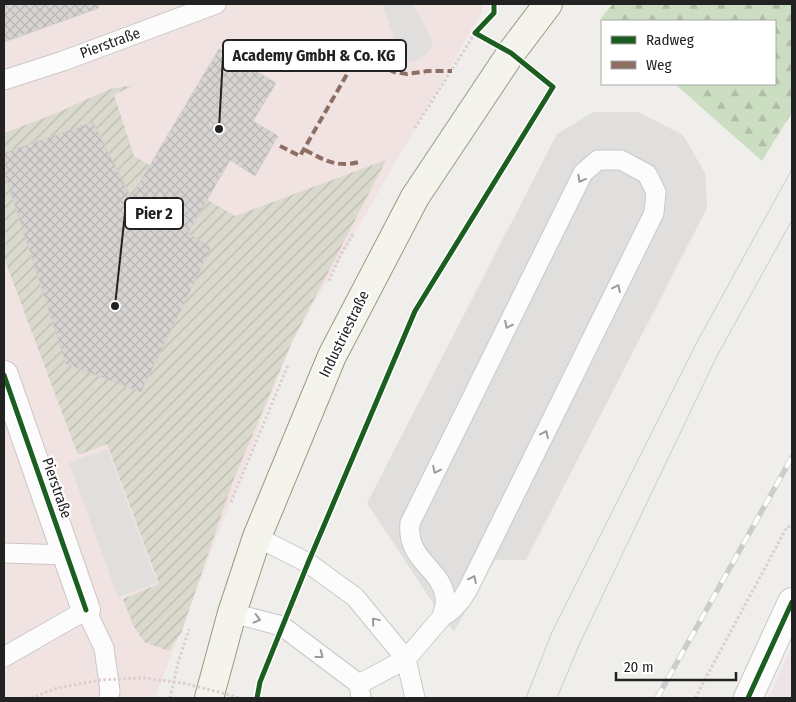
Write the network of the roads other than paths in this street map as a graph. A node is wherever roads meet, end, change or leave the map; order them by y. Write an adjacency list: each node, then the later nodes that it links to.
1 (216, 4): 3 (lane, Pierstraße)
2 (548, 4): 5 (main road, Industriestraße)
3 (4, 80)
4 (5, 383): 7 (street, Pierstraße)
5 (257, 537): 10 (main road, Industriestraße); 13 (lane, one-way to 5)
6 (4, 553): 7 (lane)
7 (67, 555): 9 (street, Pierstraße)
8 (792, 602): 18 (street)
9 (86, 610): 12 (lane); 15 (lane)
10 (232, 613): 14 (lane, one-way to 14); 16 (main road, Industriestraße)
11 (442, 617): 11 (lane, one-way to 11); 13 (lane)
12 (4, 657)
13 (406, 659): 14 (lane); 17 (lane)
14 (360, 691)
15 (109, 698)
16 (209, 698)
17 (415, 698)
18 (748, 698)

